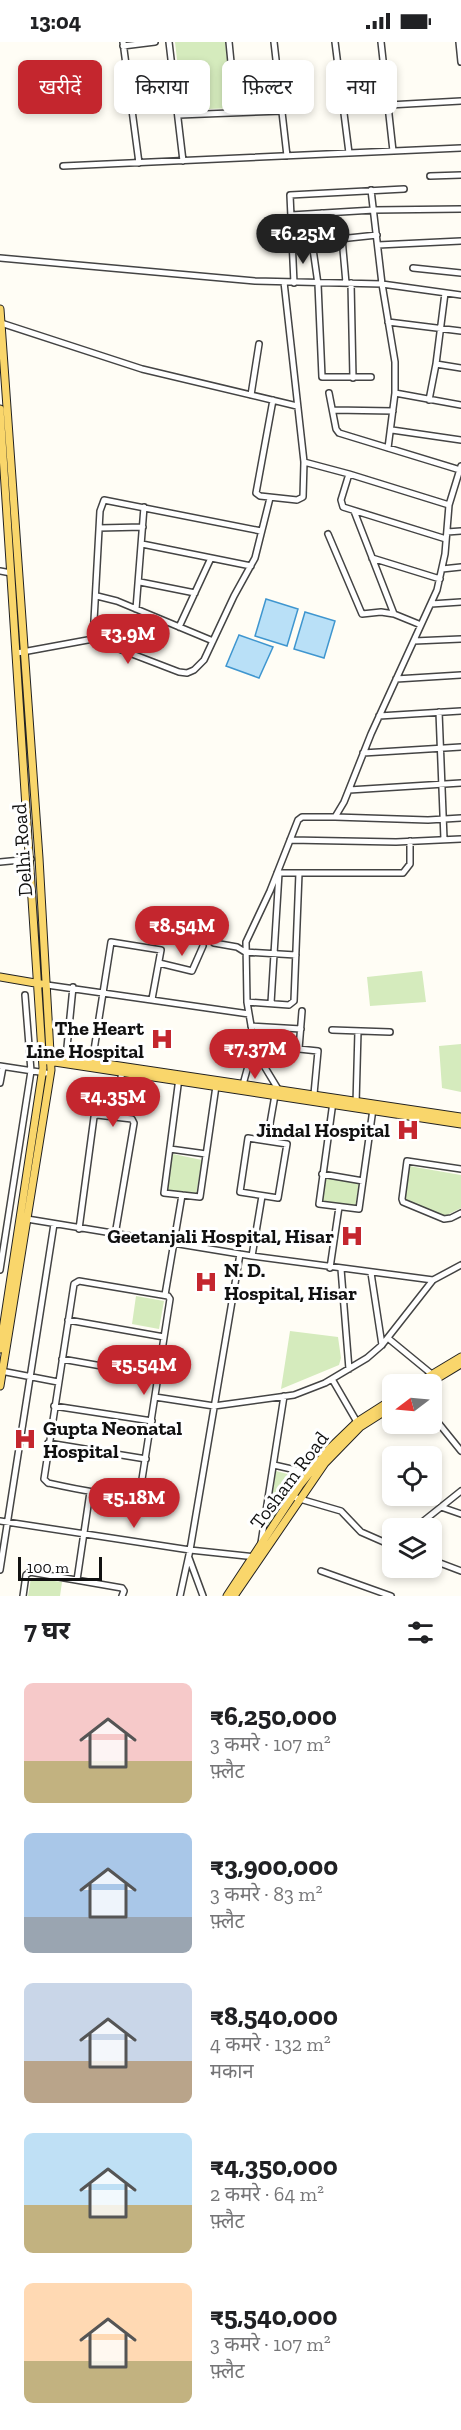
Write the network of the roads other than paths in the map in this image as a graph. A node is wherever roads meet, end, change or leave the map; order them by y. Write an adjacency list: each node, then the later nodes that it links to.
1 (155, 42): 8 (street)
2 (169, 42): 18 (street)
3 (229, 42): 9 (street)
4 (274, 42): 10 (street)
5 (335, 42): 21 (street)
6 (381, 42): 11 (street)
7 (459, 42): 12 (street)
8 (123, 44): 24 (street)
9 (231, 60)
10 (276, 60)
11 (383, 60)
12 (461, 62)
13 (461, 101): 14 (street)
14 (397, 105)
15 (222, 114): 18 (street)
16 (283, 114): 22 (street)
17 (390, 114): 20 (street)
18 (179, 116): 23 (street)
19 (461, 148): 20 (street)
20 (393, 151): 21 (street)
21 (349, 153): 22 (street)
22 (287, 156): 23 (street)
23 (183, 161): 24 (street)
24 (139, 163): 25 (street)
25 (63, 166)
26 (461, 175): 27 (street)
27 (430, 176)
28 (404, 189): 29 (street)
29 (371, 190): 31 (street); 33 (street)
30 (461, 208): 31 (street)
31 (374, 210): 32 (street); 34 (street)
32 (322, 213): 33 (street); 36 (street)
33 (291, 215): 39 (street)
34 (377, 235): 35 (street); 40 (street)
35 (342, 238): 36 (street); 46 (street)
36 (325, 241): 38 (street)
37 (461, 241): 40 (street)
38 (312, 242): 39 (street); 47 (street)
39 (292, 244): 45 (street)
40 (378, 245): 48 (street)
41 (0, 258): 44 (street)
42 (413, 268): 43 (street)
43 (461, 273)
44 (284, 282): 45 (street); 67 (street)
45 (294, 283): 47 (street)
46 (348, 283): 47 (street); 48 (street); 60 (street)
47 (318, 284): 60 (street)
48 (382, 284): 49 (street); 52 (street)
49 (445, 293): 50 (street); 54 (street)
50 (461, 295)
51 (0, 309): 53 (main road, Delhi Road)
52 (388, 322): 54 (street); 62 (street)
53 (1, 323): 63 (street); 112 (main road, Delhi Road)
54 (440, 328): 55 (street); 57 (street)
55 (461, 331)
56 (259, 344): 63 (street)
57 (436, 364): 58 (street); 64 (street)
58 (461, 368)
59 (371, 377): 60 (street)
60 (353, 378)
61 (329, 393): 69 (street)
62 (395, 393): 64 (street); 70 (street)
63 (251, 395): 65 (street)
64 (429, 399): 66 (street)
65 (273, 400): 67 (street); 79 (street)
66 (461, 405)
67 (297, 406): 74 (street)
68 (0, 408): 97 (main road, Delhi Road)
69 (333, 410): 70 (street); 73 (street)
70 (393, 411): 71 (street)
71 (392, 430): 72 (street); 73 (street)
72 (461, 440)
73 (388, 448): 75 (street)
74 (304, 462): 76 (street); 79 (street)
75 (460, 468): 78 (street)
76 (349, 474): 80 (street); 82 (street)
77 (461, 493): 78 (street)
78 (452, 494): 80 (street)
79 (270, 498): 85 (street)
80 (449, 505): 86 (street)
81 (144, 507): 83 (street); 84 (street); 85 (street)
82 (354, 511): 89 (street); 92 (street)
83 (143, 527): 84 (street); 90 (street)
84 (99, 528): 101 (street)
85 (261, 531): 93 (street)
86 (447, 531): 87 (street); 89 (street)
87 (461, 531)
88 (328, 534): 105 (street)
89 (446, 539): 95 (street)
90 (142, 544): 91 (street); 99 (street)
91 (211, 558): 93 (street); 100 (street)
92 (372, 558): 98 (street); 105 (street)
93 (251, 566): 110 (street)
94 (461, 567): 95 (street)
95 (442, 569): 98 (street)
96 (0, 571): 97 (street)
97 (11, 573): 112 (main road, Delhi Road)
98 (440, 579): 103 (street)
99 (140, 582): 100 (street); 104 (street)
100 (195, 593): 107 (street)
101 (97, 596): 104 (street); 108 (street)
102 (461, 602): 103 (street)
103 (431, 604): 106 (street)
104 (136, 609): 107 (street)
105 (394, 614): 106 (street)
106 (421, 625): 111 (street)
107 (178, 627): 110 (street)
108 (93, 639): 110 (street); 112 (street)
109 (461, 639): 111 (street)
110 (213, 641)
111 (414, 641): 114 (street)
112 (20, 653): 131 (main road, Delhi Road); 142 (main road, Delhi Road)
113 (461, 675): 114 (street)
114 (396, 679): 117 (street)
115 (461, 711): 116 (street)
116 (439, 712): 117 (street); 119 (street)
117 (379, 716): 120 (street)
118 (461, 747): 119 (street)
119 (440, 748): 120 (street); 122 (street)
120 (363, 753): 123 (street)
121 (461, 783): 122 (street)
122 (442, 784): 123 (street); 126 (street)
123 (349, 790): 124 (street)
124 (335, 817): 126 (street); 128 (street)
125 (461, 818): 126 (street)
126 (444, 819): 129 (street)
127 (461, 839): 129 (street)
128 (290, 840): 130 (street); 133 (street)
129 (444, 840): 130 (street)
130 (410, 841): 134 (street)
131 (31, 859): 132 (street); 142 (main road, Delhi Road)
132 (0, 862)
133 (278, 873): 134 (street); 137 (street); 138 (street)
134 (299, 873): 139 (street)
135 (214, 943): 137 (street)
136 (203, 946): 140 (street)
137 (245, 952): 138 (street); 147 (street)
138 (274, 953): 139 (street); 148 (street)
139 (296, 955): 148 (street)
140 (159, 963): 144 (street); 146 (street)
141 (0, 977): 142 (main road)
142 (43, 985): 143 (street); 158 (main road, Delhi Road)
143 (74, 987): 144 (street); 159 (street)
144 (103, 992): 146 (street); 160 (street)
145 (25, 995): 163 (street)
146 (152, 999): 150 (street)
147 (247, 1002): 148 (street); 150 (street)
148 (271, 1003)
149 (302, 1011): 152 (street)
150 (249, 1014): 151 (street)
151 (251, 1026): 152 (street); 156 (street)
152 (301, 1029): 157 (street)
153 (332, 1030): 154 (street)
154 (358, 1031): 155 (street); 172 (street)
155 (390, 1032)
156 (252, 1045): 157 (street); 168 (street); 169 (street)
157 (299, 1049): 170 (street)
158 (47, 1058): 159 (main road); 160 (main road); 164 (main road, Delhi Road)
159 (66, 1058): 160 (main road)
160 (92, 1064): 162 (main road)
161 (1, 1067): 163 (street); 166 (street)
162 (123, 1069): 165 (main road); 174 (street)
163 (31, 1071): 164 (street); 197 (street)
164 (46, 1073): 187 (main road, Delhi Road)
165 (179, 1077): 167 (main road); 168 (main road); 178 (street)
166 (0, 1083)
167 (216, 1086): 168 (main road); 179 (street)
168 (242, 1087): 169 (main road)
169 (276, 1092): 170 (main road); 171 (main road); 177 (street)
170 (314, 1094): 171 (main road)
171 (333, 1101): 172 (main road); 181 (street)
172 (356, 1104): 173 (main road)
173 (374, 1107): 175 (main road); 176 (main road); 182 (street)
174 (115, 1117): 189 (street); 190 (street)
175 (461, 1117)
176 (461, 1124)
177 (267, 1141): 184 (street); 184 (street)
178 (170, 1149): 179 (street); 183 (street)
179 (206, 1154): 183 (street)
180 (461, 1169): 186 (street)
181 (322, 1174): 182 (street); 185 (street)
182 (363, 1181): 185 (street)
183 (182, 1195): 191 (street)
184 (261, 1196): 193 (street)
185 (339, 1207): 195 (street)
186 (461, 1213)
187 (24, 1219): 188 (street); 205 (main road, Delhi Road); 206 (main road, Delhi Road)
188 (54, 1224): 189 (street); 215 (street)
189 (79, 1229): 190 (street)
190 (115, 1235): 191 (street)
191 (175, 1244): 192 (street); 200 (street)
192 (240, 1254): 193 (street); 223 (street)
193 (252, 1256): 195 (street)
194 (461, 1265): 199 (street)
195 (330, 1268): 196 (street)
196 (341, 1269): 198 (street); 210 (street)
197 (0, 1270)
198 (371, 1273): 199 (street); 204 (street)
199 (433, 1280): 203 (street)
200 (165, 1295): 201 (street); 202 (street)
201 (68, 1320): 202 (street); 208 (street)
202 (164, 1336): 216 (street)
203 (389, 1339): 204 (street); 212 (street)
204 (382, 1345): 210 (street)
205 (0, 1349)
206 (2, 1356): 211 (main road, Delhi Road)
207 (461, 1357): 213 (main road)
208 (62, 1359): 216 (street); 218 (street)
209 (461, 1364): 214 (main road)
210 (349, 1369): 217 (street)
211 (1, 1371): 215 (street); 219 (main road, Delhi Road)
212 (431, 1374)
213 (439, 1374)
214 (441, 1374)
215 (30, 1377): 218 (street); 241 (street)
216 (158, 1377): 221 (street)
217 (332, 1379): 220 (street); 227 (street)
218 (58, 1382): 222 (street)
219 (0, 1386)
220 (284, 1396): 223 (street); 232 (street)
221 (155, 1397): 223 (street); 226 (street)
222 (54, 1406): 226 (street); 229 (street)
223 (214, 1406): 245 (street)
224 (382, 1406): 227 (main road, Tosham Road)
225 (382, 1414): 236 (main road, Tosham Road)
226 (152, 1421): 231 (street)
227 (357, 1422): 233 (main road, Tosham Road)
228 (442, 1427): 230 (street)
229 (48, 1443): 231 (street); 235 (street)
230 (461, 1451)
231 (146, 1459): 235 (street)
232 (274, 1465): 233 (street); 244 (street)
233 (309, 1473): 236 (main road, Tosham Road)
234 (461, 1491): 237 (street)
235 (90, 1492): 242 (street)
236 (297, 1498): 243 (street); 244 (main road, Tosham Road); 246 (main road, Tosham Road)
237 (441, 1507): 238 (street); 239 (street)
238 (461, 1514)
239 (427, 1518)
240 (0, 1521): 241 (street)
241 (8, 1522): 242 (street); 249 (street)
242 (84, 1534): 245 (street); 252 (street)
243 (382, 1541)
244 (261, 1544): 246 (main road, Tosham Road)
245 (190, 1550): 246 (street); 247 (street)
246 (257, 1557): 257 (main road, Tosham Road); 258 (main road, Tosham Road)
247 (189, 1558): 255 (street); 256 (street)
248 (442, 1564): 251 (street)
249 (0, 1570)
250 (321, 1571): 259 (street)
251 (461, 1571)
252 (77, 1580): 253 (street); 254 (street)
253 (22, 1596)
254 (122, 1596)
255 (180, 1596)
256 (204, 1596)
257 (227, 1596)
258 (234, 1596)
259 (390, 1596)

